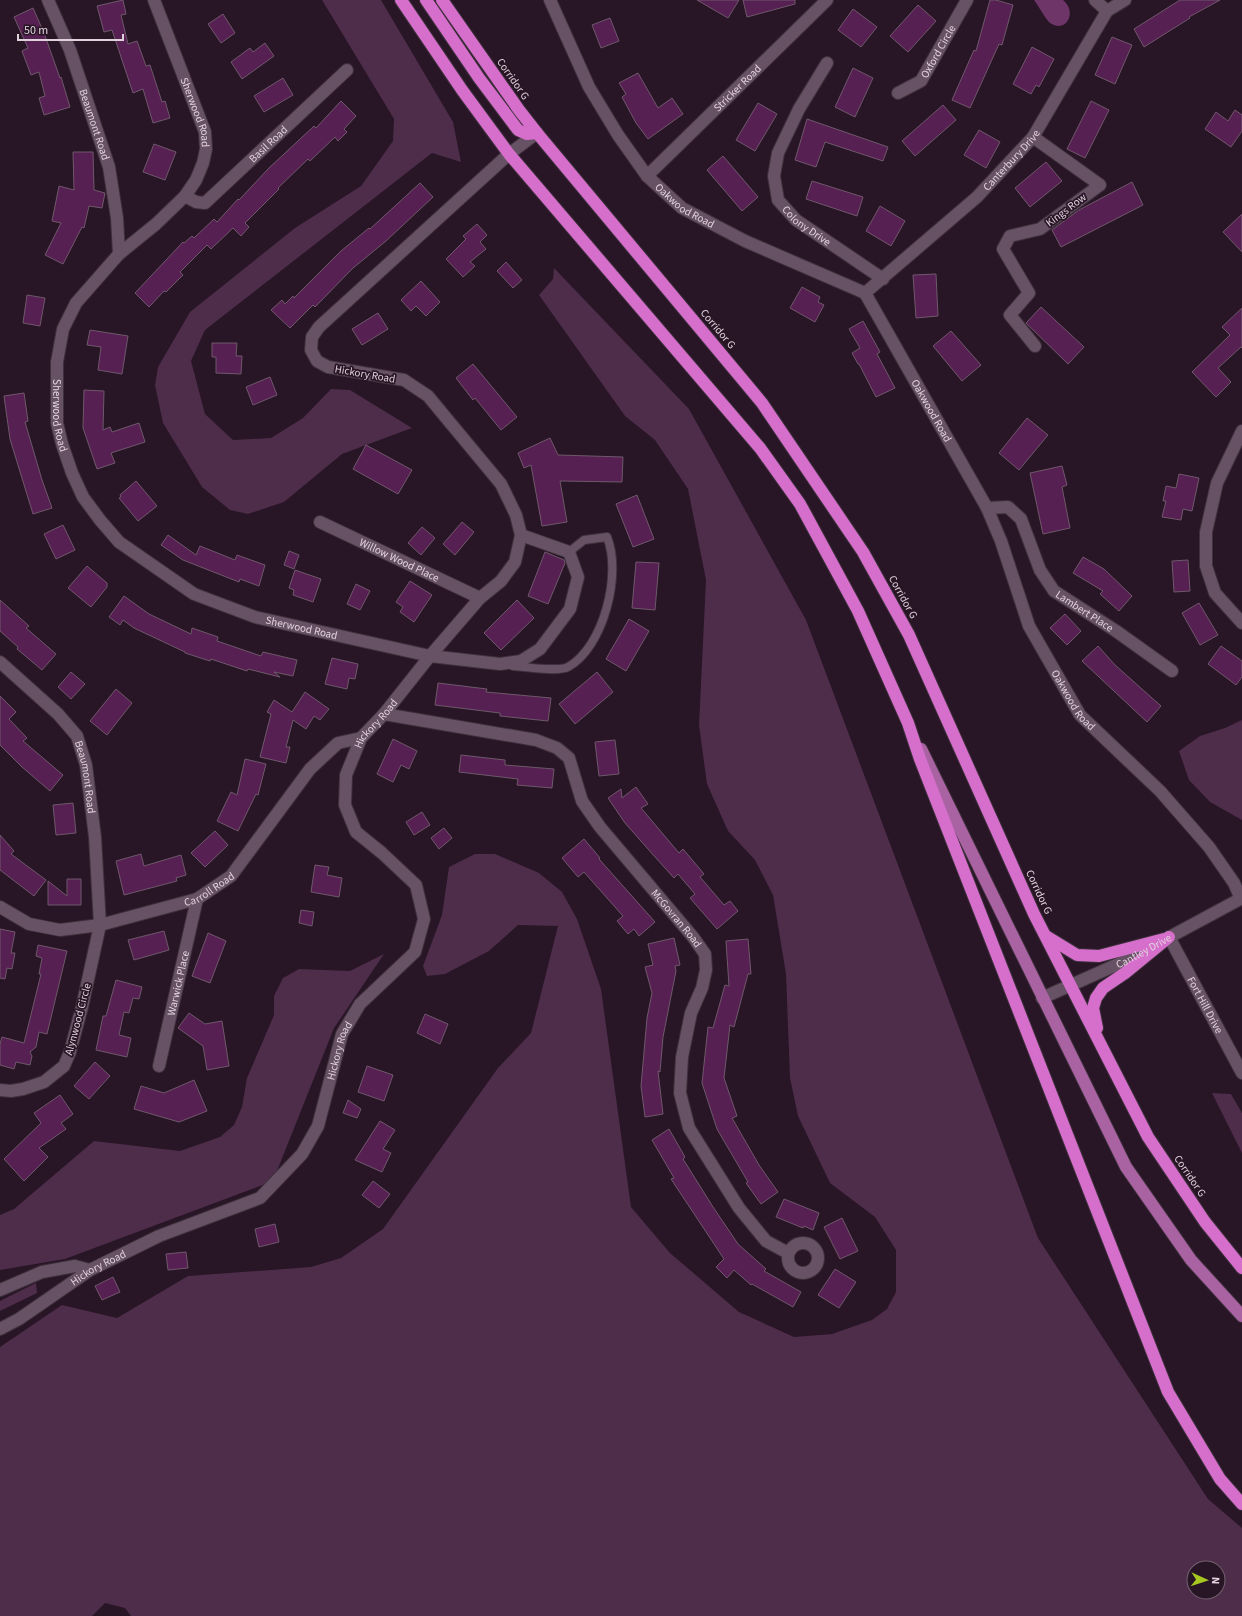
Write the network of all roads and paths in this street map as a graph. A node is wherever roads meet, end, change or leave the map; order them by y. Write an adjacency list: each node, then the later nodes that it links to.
1 (48, 0): 20 (street, Beaumont Road)
2 (154, 0): 19 (street, Sherwood Road)
3 (401, 0): 17 (highway)
4 (426, 0): 15 (highway)
5 (442, 0): 15 (highway, Corridor G)
6 (550, 0): 18 (street, Oakwood Road)
7 (827, 0): 18 (street, Stricker Road)
8 (967, 0): 14 (street, Oxford Circle)
9 (1095, 0): 11 (street)
10 (1125, 0): 11 (street, Canterbury Drive)
11 (1107, 11): 16 (street, Canterbury Drive)
12 (827, 63): 21 (street, Colony Drive)
13 (347, 70): 19 (street, Basil Road)
14 (898, 93)
15 (537, 133): 17 (street, Hickory Road); 42 (highway, Corridor G)
16 (1033, 137): 21 (street, Canterbury Drive); 23 (street, Kings Row)
17 (510, 154): 27 (street, Hickory Road); 36 (highway)
18 (647, 176): 22 (street, Oakwood Road)
19 (185, 196): 20 (street, Sherwood Road)
20 (119, 254): 31 (street, Sherwood Road)
21 (883, 279): 22 (street, Canterbury Drive)
22 (865, 293): 25 (street, Oakwood Road)
23 (1035, 346)
24 (1242, 431): 30 (street)
25 (987, 508): 34 (street, Lambert Place); 39 (street, Oakwood Road)
26 (320, 522): 29 (street, Willow Wood Place)
27 (521, 535): 28 (street); 29 (street, Hickory Road)
28 (569, 552): 33 (street, Sherwood Road); 33 (lane)
29 (480, 598): 31 (street, Hickory Road)
30 (1242, 623)
31 (430, 656): 33 (street, Sherwood Road); 35 (street, Hickory Road)
32 (0, 662): 41 (street, Beaumont Road)
33 (500, 664)
34 (1172, 671)
35 (384, 714): 37 (street, Hickory Road); 50 (street, McGovran Road)
36 (908, 723): 45 (main road); 56 (highway)
37 (361, 738): 38 (street, Carroll Road); 52 (street, Hickory Road)
38 (197, 899): 41 (street, Carroll Road); 47 (street, Warwick Place)
39 (1241, 899): 43 (street, Cantley Drive)
40 (0, 906): 41 (street, Carroll Road)
41 (100, 925): 49 (street, Alynwood Circle)
42 (1044, 935): 43 (highway); 44 (highway, Corridor G)
43 (1169, 937): 44 (street, Cantley Drive); 46 (highway); 48 (street, Fort Hill Drive)
44 (1070, 986): 45 (street, Cantley Drive); 46 (highway, Corridor G)
45 (1042, 998): 54 (main road)
46 (1108, 1059): 51 (highway, Corridor G)
47 (159, 1066)
48 (1242, 1072)
49 (0, 1091)
50 (788, 1253)
51 (1242, 1268)
52 (90, 1270): 53 (street); 55 (street, Hickory Road)
53 (0, 1290)
54 (1242, 1316)
55 (0, 1329)
56 (1242, 1504)

